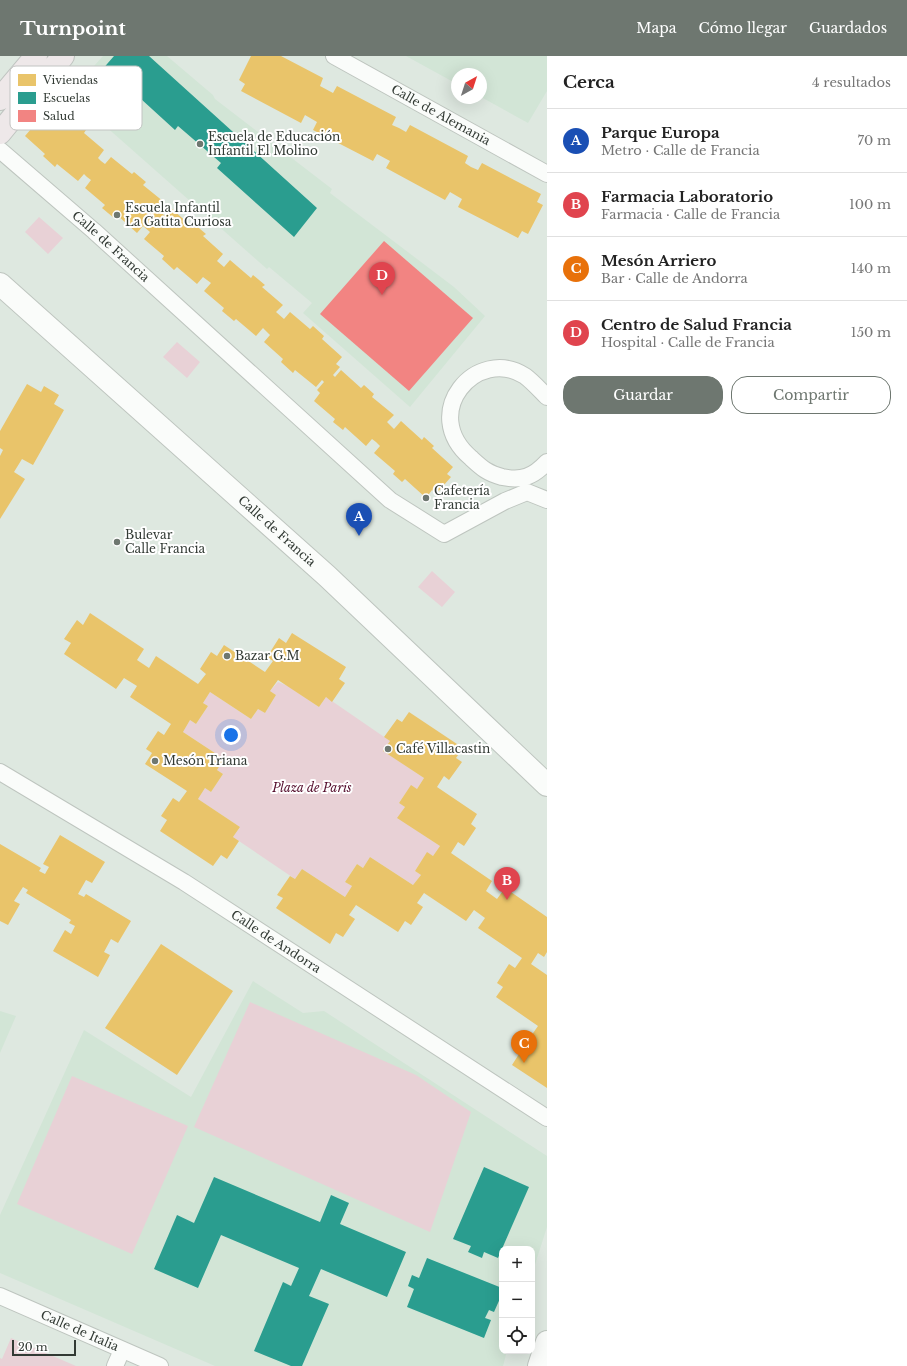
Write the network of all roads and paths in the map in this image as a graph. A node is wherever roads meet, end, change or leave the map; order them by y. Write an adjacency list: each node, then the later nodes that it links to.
1 (36, 56): 4 (main road)
2 (63, 56): 5 (main road)
3 (334, 56): 11 (street, Calle de Alemania)
4 (28, 66)
5 (55, 66)
6 (10, 87): 7 (main road)
7 (0, 99)
8 (10, 121): 9 (main road)
9 (0, 133)
10 (0, 150): 16 (street, Calle de Francia)
11 (547, 174)
12 (0, 284): 18 (main road, Calle de Francia)
13 (547, 397): 15 (street)
14 (547, 462): 15 (street)
15 (530, 477): 16 (street, Calle de Francia)
16 (547, 500)
17 (0, 772): 19 (street, Calle de Andorra)
18 (547, 785)
19 (547, 1118)
20 (0, 1296): 22 (street, Calle de Italia)
21 (547, 1342): 25 (main road)
22 (122, 1350): 23 (street); 24 (street, Calle de Italia)
23 (114, 1366)
24 (160, 1366)
25 (539, 1366)

